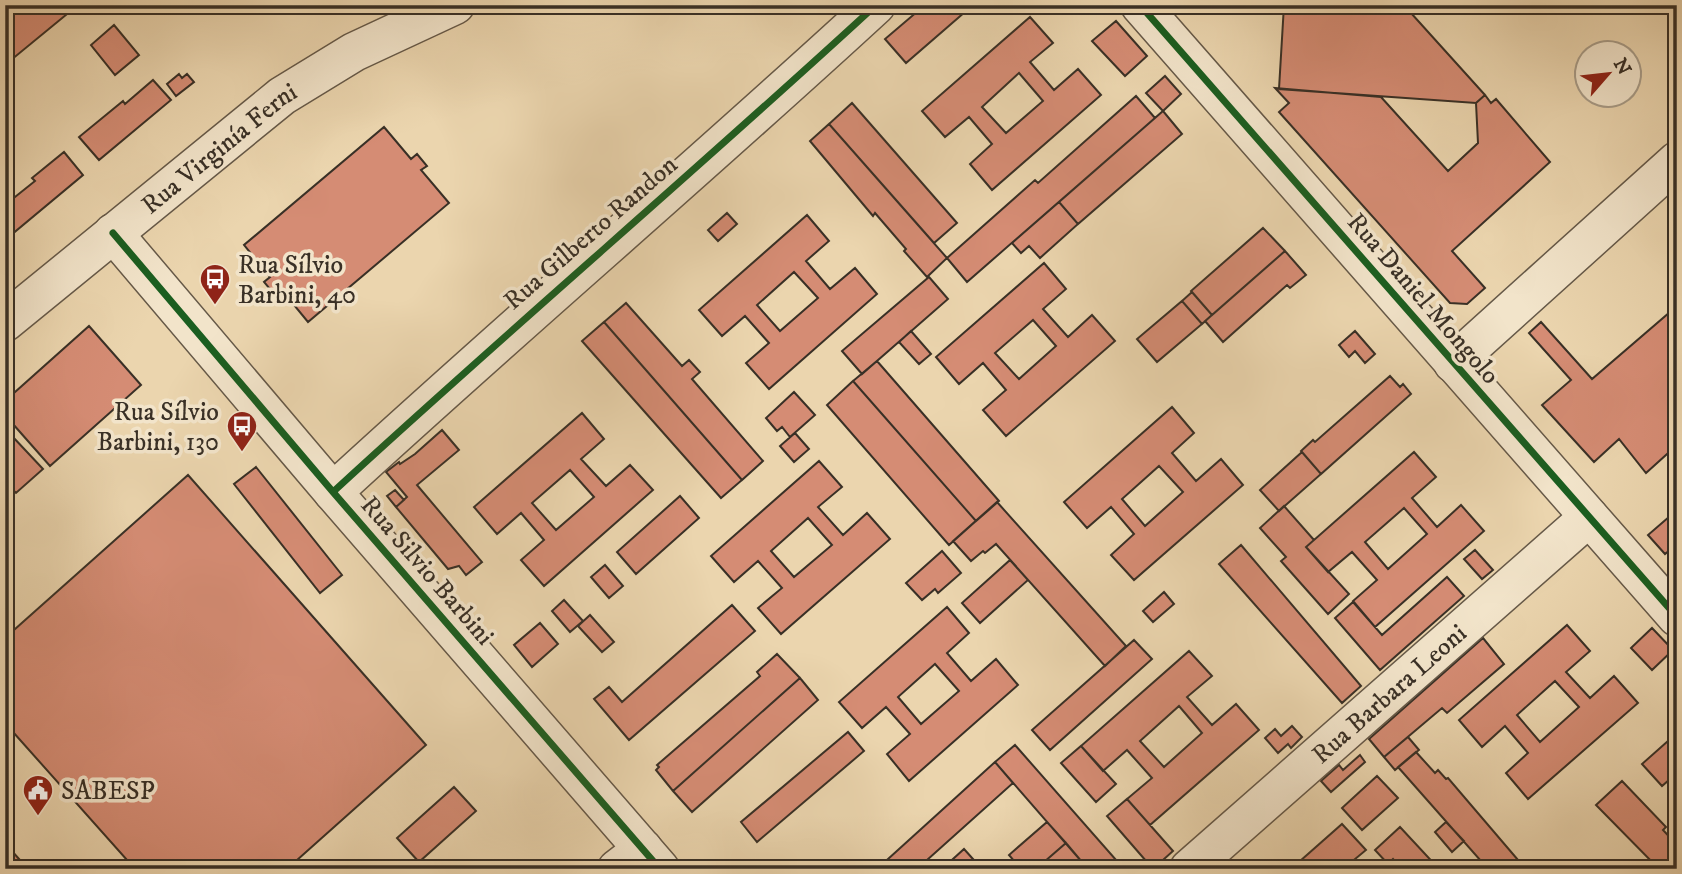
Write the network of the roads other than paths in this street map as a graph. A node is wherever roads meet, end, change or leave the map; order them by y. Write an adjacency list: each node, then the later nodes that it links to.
1 (455, 5): 5 (street, Rua Virginía Ferni)
2 (876, 5): 8 (street, Rua Gilberto Randon)
3 (1140, 5): 7 (street, Rua Daniel Mongolo)
4 (1677, 161): 7 (street)
5 (113, 233): 6 (street, Rua Virginía Ferni); 8 (street, Rua Silvio Barbini)
6 (5, 323)
7 (1453, 363): 9 (street, Rua Daniel Mongolo)
8 (333, 492): 11 (street, Rua Silvio Barbini)
9 (1589, 517): 10 (street, Rua Daniel Mongolo); 12 (street, Rua Barbara Leoni)
10 (1677, 617)
11 (640, 862)
12 (1189, 869)

